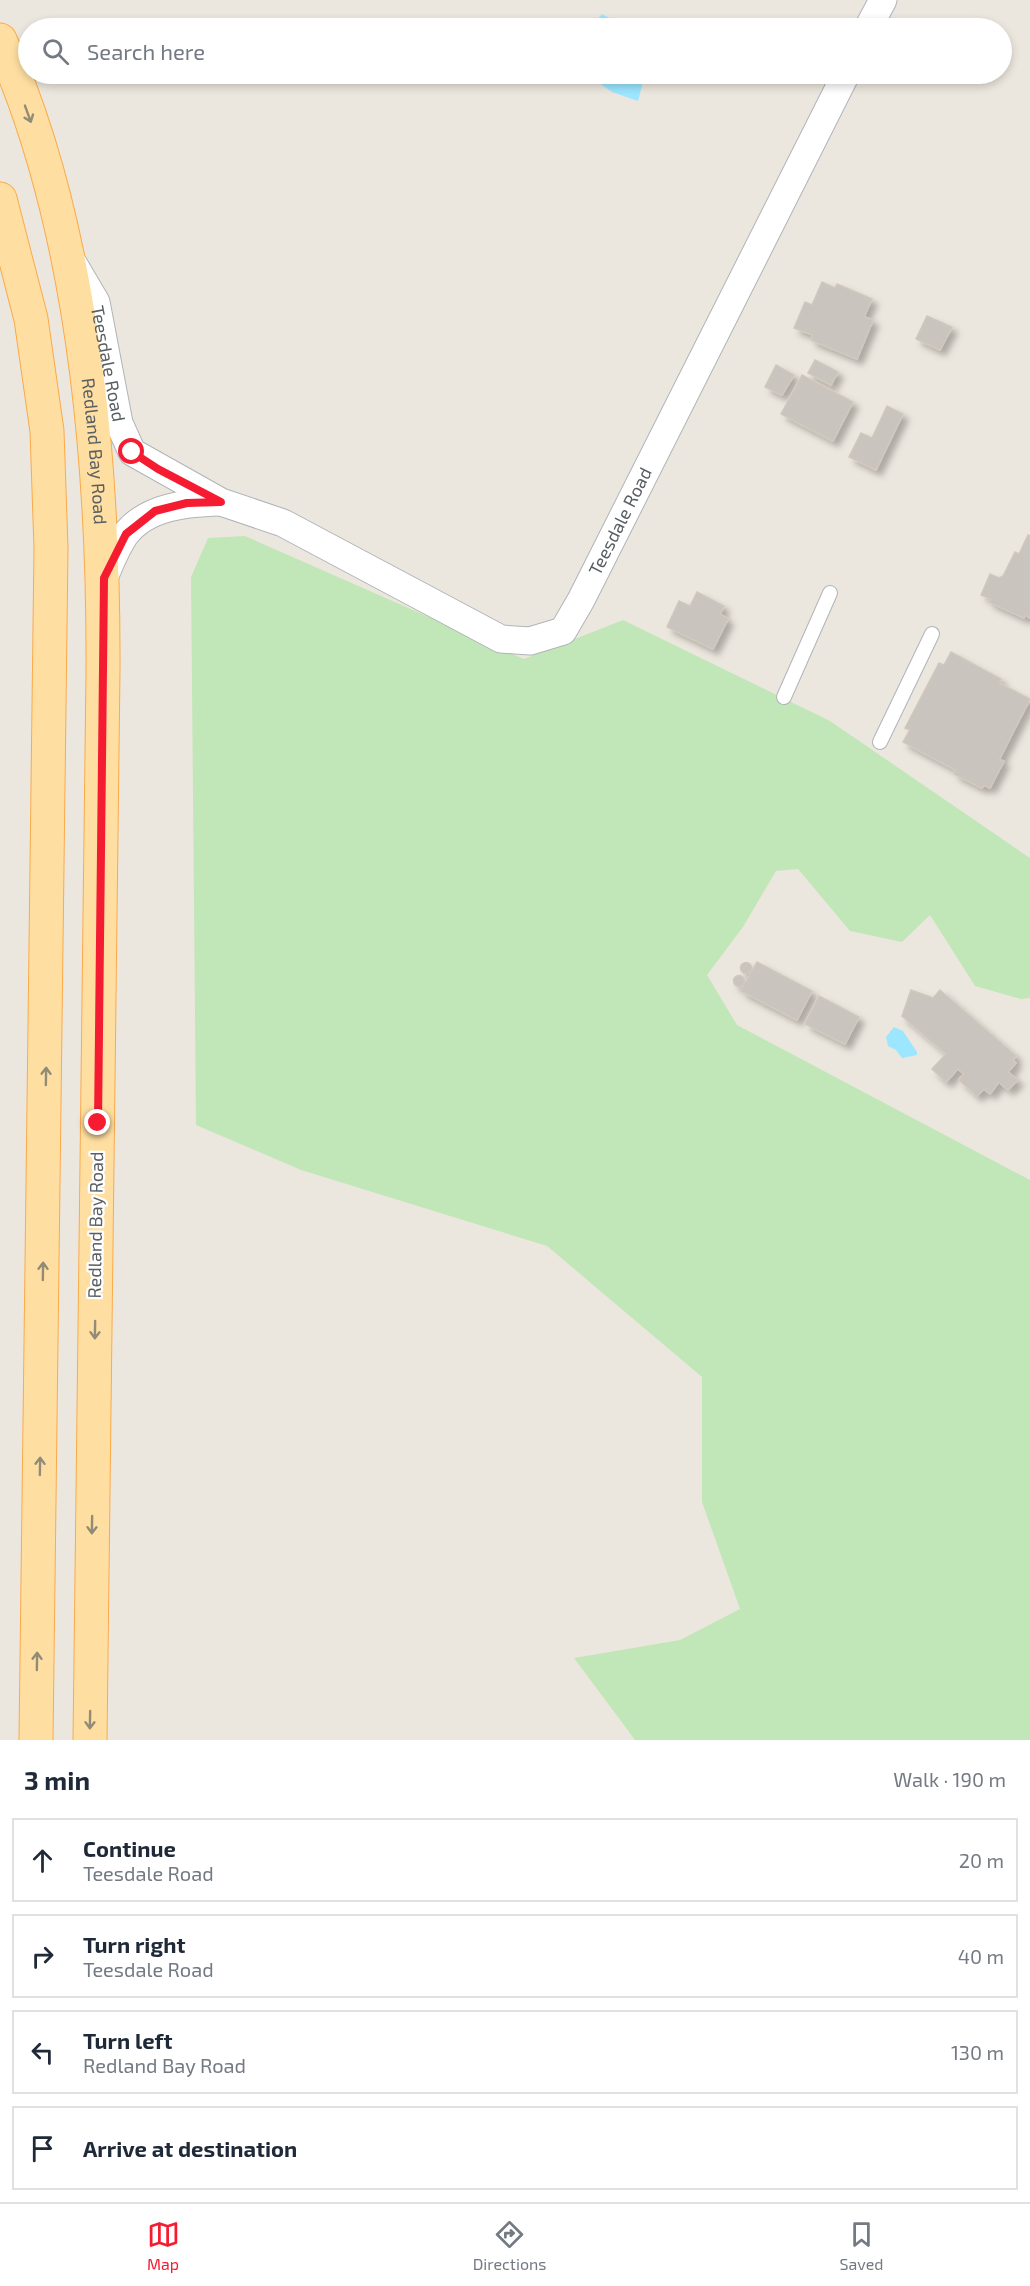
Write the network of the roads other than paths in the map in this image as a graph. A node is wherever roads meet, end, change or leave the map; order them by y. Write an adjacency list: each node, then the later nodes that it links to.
1 (883, 0): 2 (street)
2 (873, 18)
3 (0, 39): 6 (main road, Redland Bay Road, one-way to 6)
4 (841, 84): 7 (street, Teesdale Road)
5 (0, 199): 13 (main road, one-way to 5)
6 (64, 249): 7 (street, Teesdale Road); 8 (main road, Redland Bay Road)
7 (221, 502): 8 (street, Teesdale Road)
8 (104, 578): 14 (main road, Redland Bay Road, one-way to 14)
9 (830, 593): 11 (lane)
10 (932, 634): 12 (lane)
11 (783, 697)
12 (880, 742)
13 (36, 1740)
14 (90, 1740)

